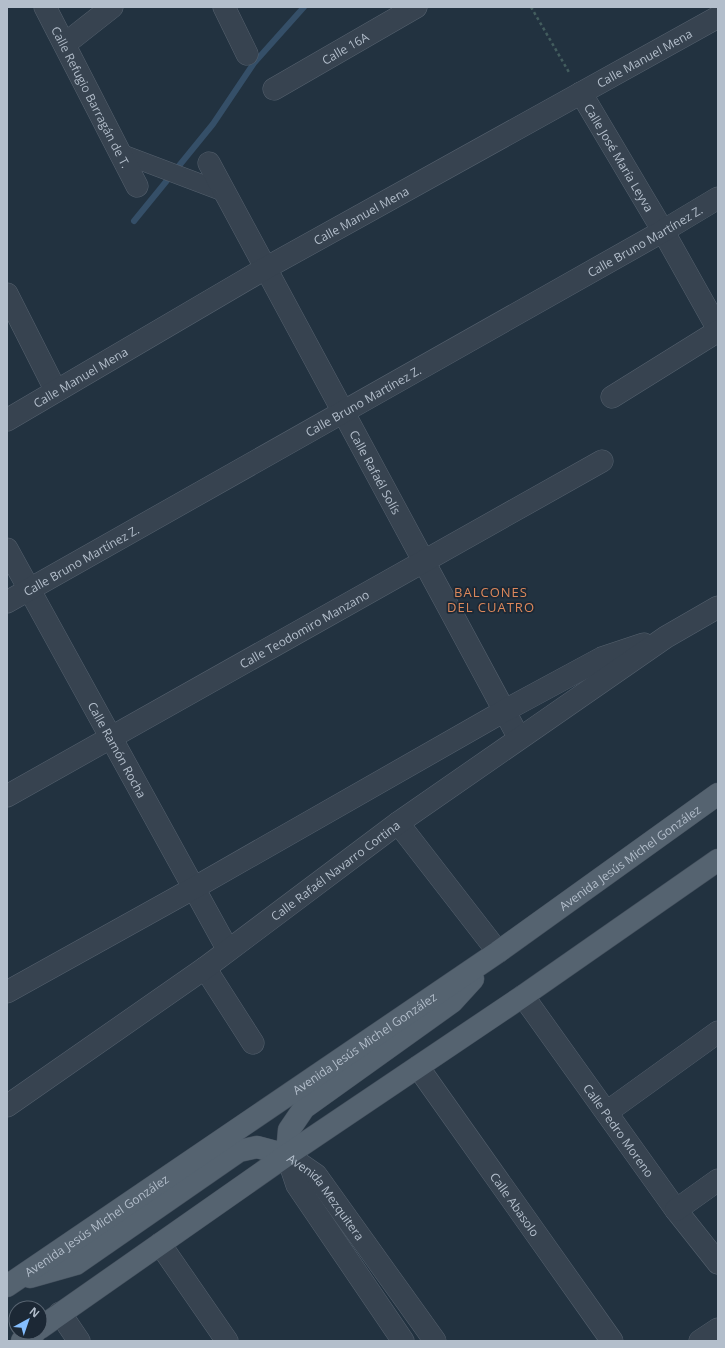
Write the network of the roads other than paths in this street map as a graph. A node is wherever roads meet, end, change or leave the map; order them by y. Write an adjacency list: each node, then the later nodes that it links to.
1 (45, 7): 6 (street, Calle Refugio Barragán de T.)
2 (112, 7): 6 (street)
3 (224, 7): 7 (street)
4 (416, 7): 8 (street, Calle 16A)
5 (718, 17): 9 (street, Calle Manuel Mena)
6 (65, 44): 10 (street, Calle Refugio Barragán de T.)
7 (247, 54)
8 (274, 89)
9 (581, 93): 15 (street, Calle José María Leyva); 16 (street, Calle Manuel Mena)
10 (126, 155): 12 (street, Calle Refugio Barragán de T.); 13 (street)
11 (209, 163): 13 (street, Calle Rafaél Solís)
12 (137, 186)
13 (220, 191): 16 (street, Calle Rafaél Solís)
14 (718, 198): 15 (street, Calle Bruno Martínez Z.)
15 (663, 232): 18 (street, Calle José María Leyva); 21 (street, Calle Bruno Martínez Z.)
16 (266, 268): 19 (street, Calle Manuel Mena); 21 (street, Calle Rafaél Solís)
17 (7, 294): 19 (street)
18 (718, 330): 20 (street)
19 (56, 391): 22 (street, Calle Manuel Mena)
20 (612, 397)
21 (343, 411): 25 (street, Calle Rafaél Solís); 26 (street, Calle Bruno Martínez Z.)
22 (7, 420)
23 (602, 461): 25 (street, Calle Teodomiro Manzano)
24 (7, 549): 26 (street, Calle Ramón Rocha)
25 (424, 562): 30 (street, Calle Rafaél Solís); 31 (street, Calle Teodomiro Manzano)
26 (29, 589): 27 (street, Calle Bruno Martínez Z.); 31 (street, Calle Ramón Rocha)
27 (7, 602)
28 (718, 607): 29 (street, Calle Rafaél Navarro Cortina)
29 (666, 637): 30 (street, Calle Rafaél Navarro Cortina); 32 (street, Calle Rafaél Navarro Cortina)
30 (504, 711): 32 (street, Calle Rafaél Solís); 37 (street, Calle Rafaél Navarro Cortina)
31 (111, 738): 34 (street, Calle Teodomiro Manzano); 37 (street, Calle Ramón Rocha)
32 (519, 738): 35 (street, Calle Rafaél Navarro Cortina)
33 (718, 794): 39 (main road, Avenida Jesús Michel González)
34 (7, 796)
35 (398, 823): 38 (street, Calle Rafaél Navarro Cortina); 39 (street)
36 (718, 860): 42 (main road)
37 (194, 888): 38 (street, Calle Ramón Rocha); 41 (street, Calle Rafaél Navarro Cortina)
38 (228, 950): 40 (street, Calle Rafaél Navarro Cortina)
39 (498, 952): 48 (main road); 53 (main road, Avenida Jesús Michel González)
40 (205, 968): 44 (street); 46 (street, Calle Rafaél Navarro Cortina)
41 (7, 992)
42 (523, 996): 45 (main road); 47 (street, Calle Pedro Moreno)
43 (718, 1032): 47 (street)
44 (253, 1043)
45 (418, 1067): 48 (main road); 61 (street, Calle Abasolo)
46 (7, 1106)
47 (607, 1112): 50 (street, Calle Pedro Moreno)
48 (287, 1155): 51 (main road); 53 (main road); 59 (street, Avenida Mezquitera); 60 (street, Avenida Mezquitera)
49 (718, 1180): 50 (street)
50 (676, 1210): 52 (street, Calle Pedro Moreno)
51 (160, 1244): 54 (main road); 58 (street)
52 (718, 1263)
53 (9, 1284)
54 (60, 1314): 55 (main road); 57 (street)
55 (48, 1322)
56 (718, 1329): 62 (street)
57 (79, 1341)
58 (228, 1341)
59 (403, 1341)
60 (435, 1341)
61 (612, 1341)
62 (700, 1341)

